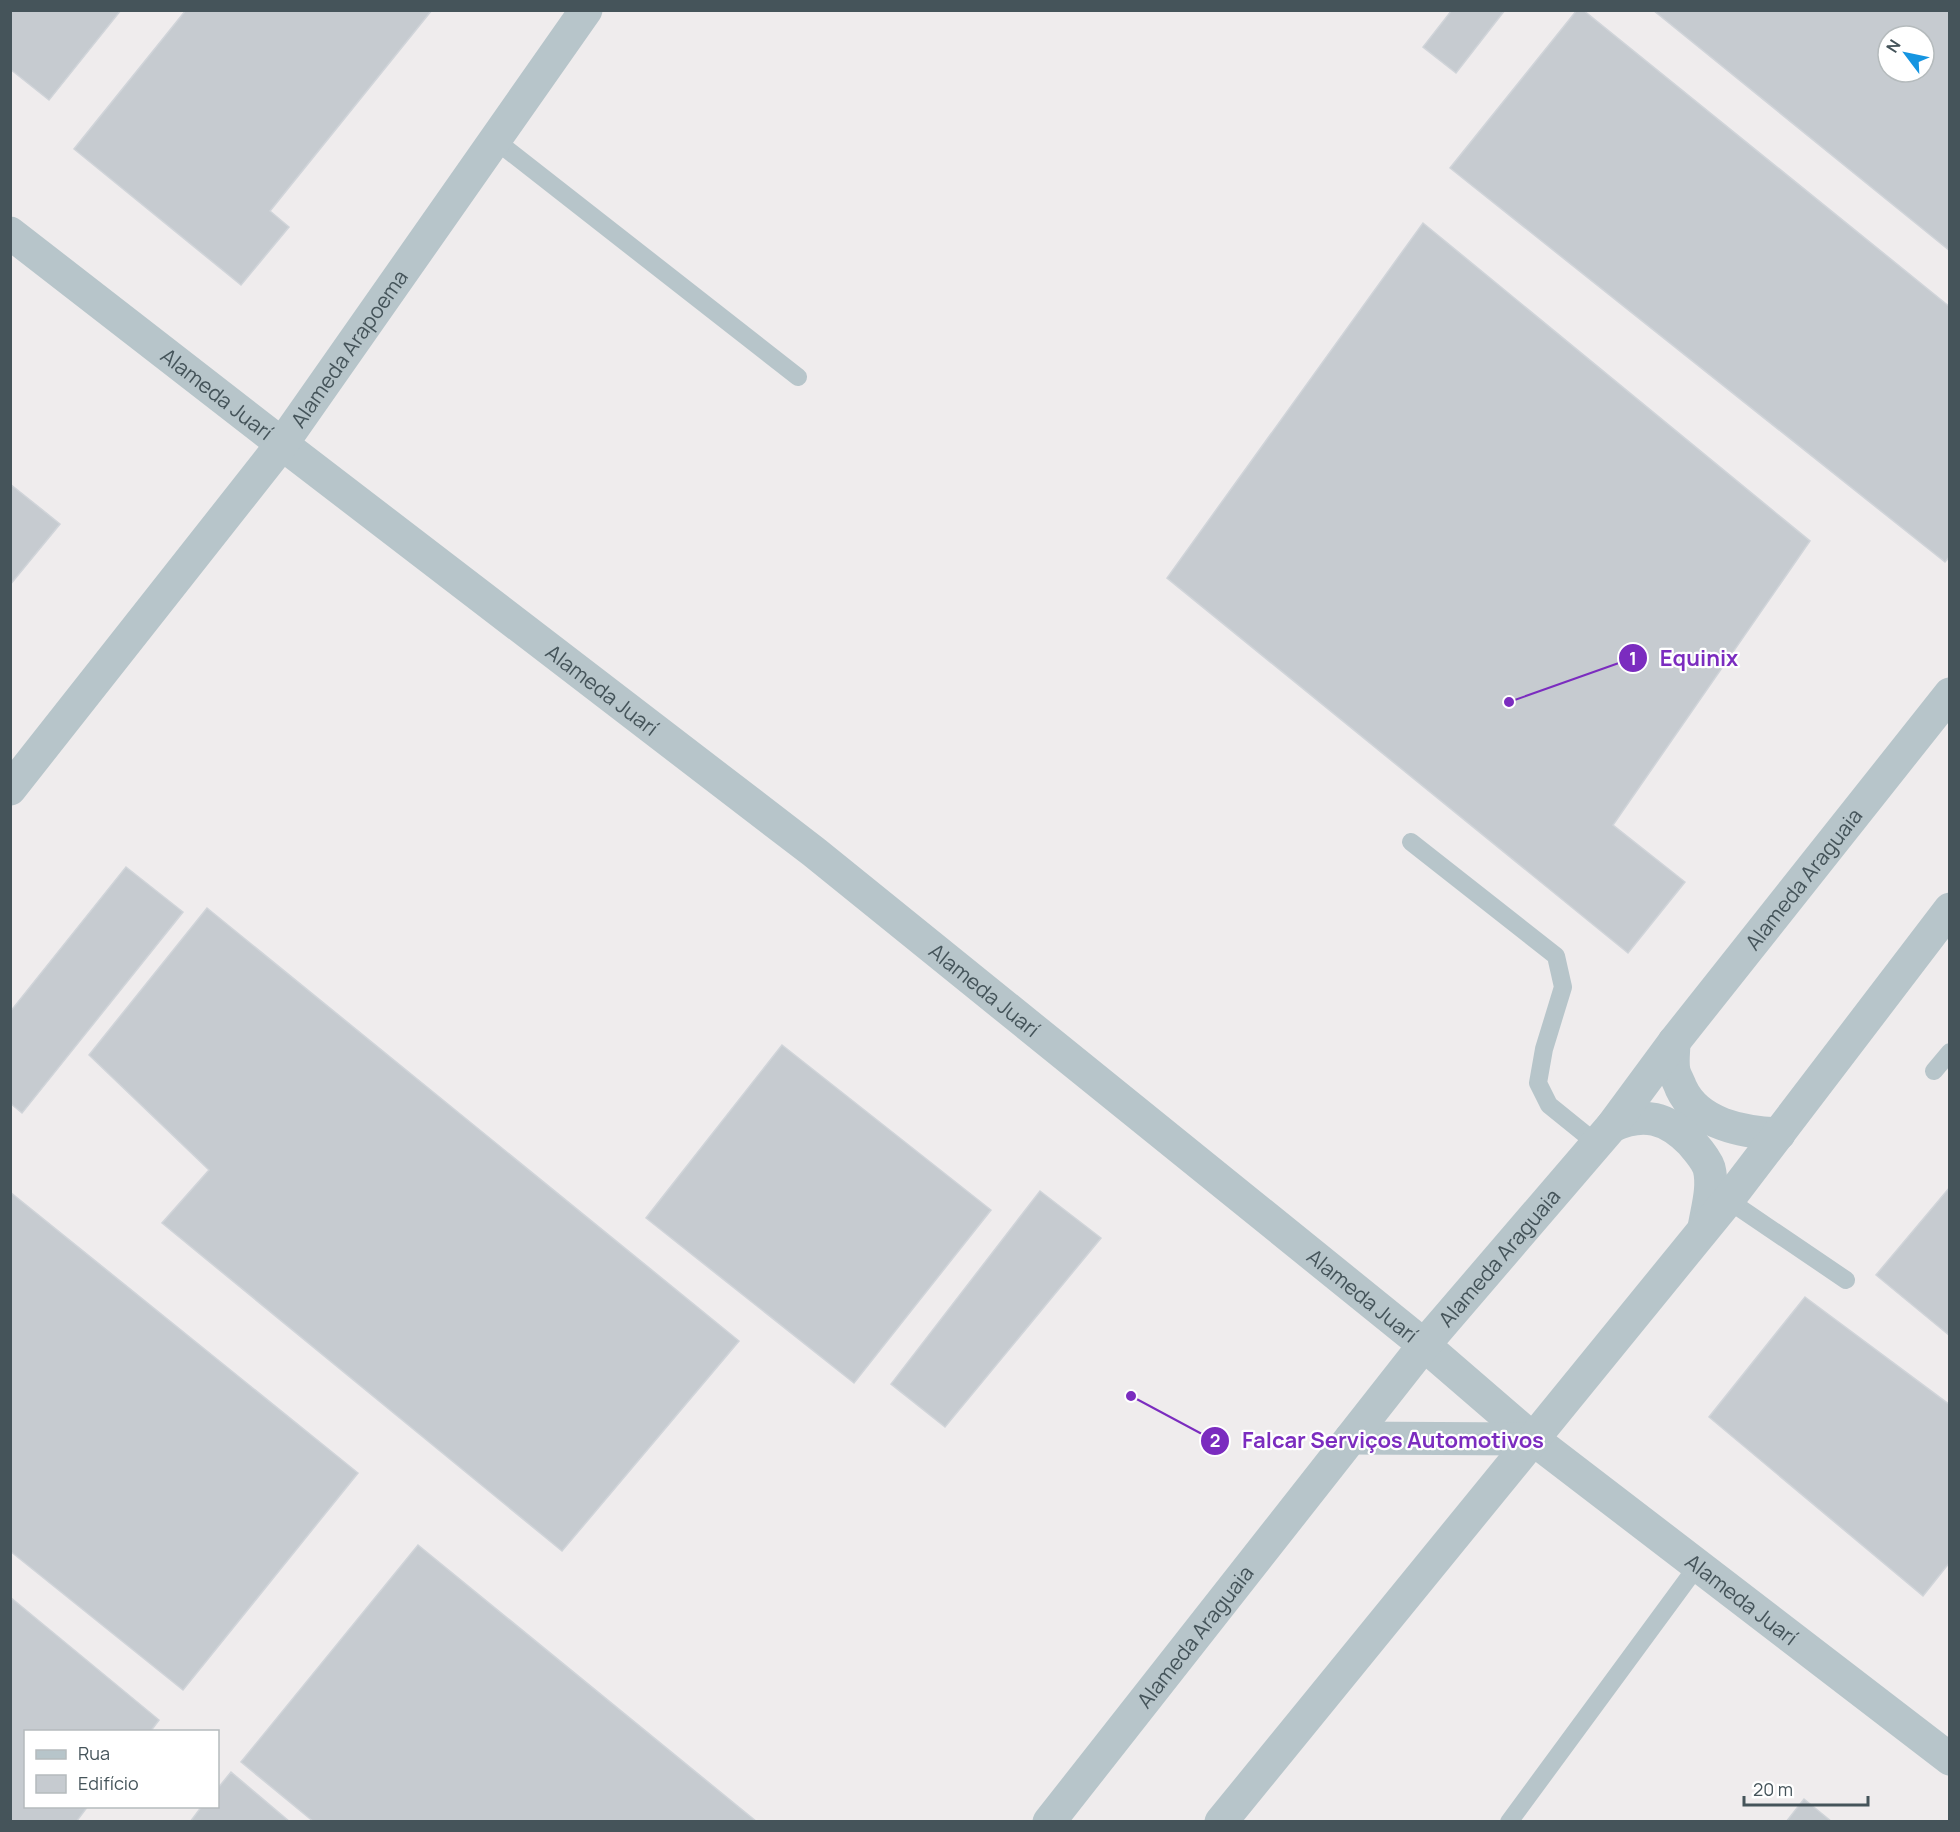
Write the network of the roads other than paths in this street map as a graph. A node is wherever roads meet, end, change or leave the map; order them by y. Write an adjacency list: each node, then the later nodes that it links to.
1 (586, 10): 2 (street, Alameda Arapoema)
2 (495, 140): 4 (lane); 5 (street, Alameda Arapoema)
3 (10, 233): 5 (street, Alameda Juarí)
4 (798, 377)
5 (282, 444): 7 (street, Alameda Arapoema); 18 (street, Alameda Juarí)
6 (1950, 694): 10 (street, Alameda Araguaia)
7 (10, 789)
8 (1411, 842): 13 (lane)
9 (1950, 909): 14 (street)
10 (1674, 1042): 13 (street, Alameda Araguaia); 14 (street)
11 (1950, 1052): 12 (lane)
12 (1935, 1071)
13 (1604, 1134): 16 (street); 18 (street, Alameda Araguaia)
14 (1779, 1134): 15 (street)
15 (1728, 1200): 16 (street); 17 (lane)
16 (1703, 1230): 20 (street)
17 (1846, 1280)
18 (1424, 1345): 19 (street, Alameda Araguaia); 20 (street, Alameda Juarí)
19 (1351, 1438): 20 (street); 23 (street, Alameda Araguaia)
20 (1533, 1439): 21 (street, Alameda Juarí); 24 (street)
21 (1698, 1565): 22 (street, Alameda Juarí); 25 (lane)
22 (1950, 1759)
23 (1049, 1821)
24 (1221, 1821)
25 (1509, 1821)

